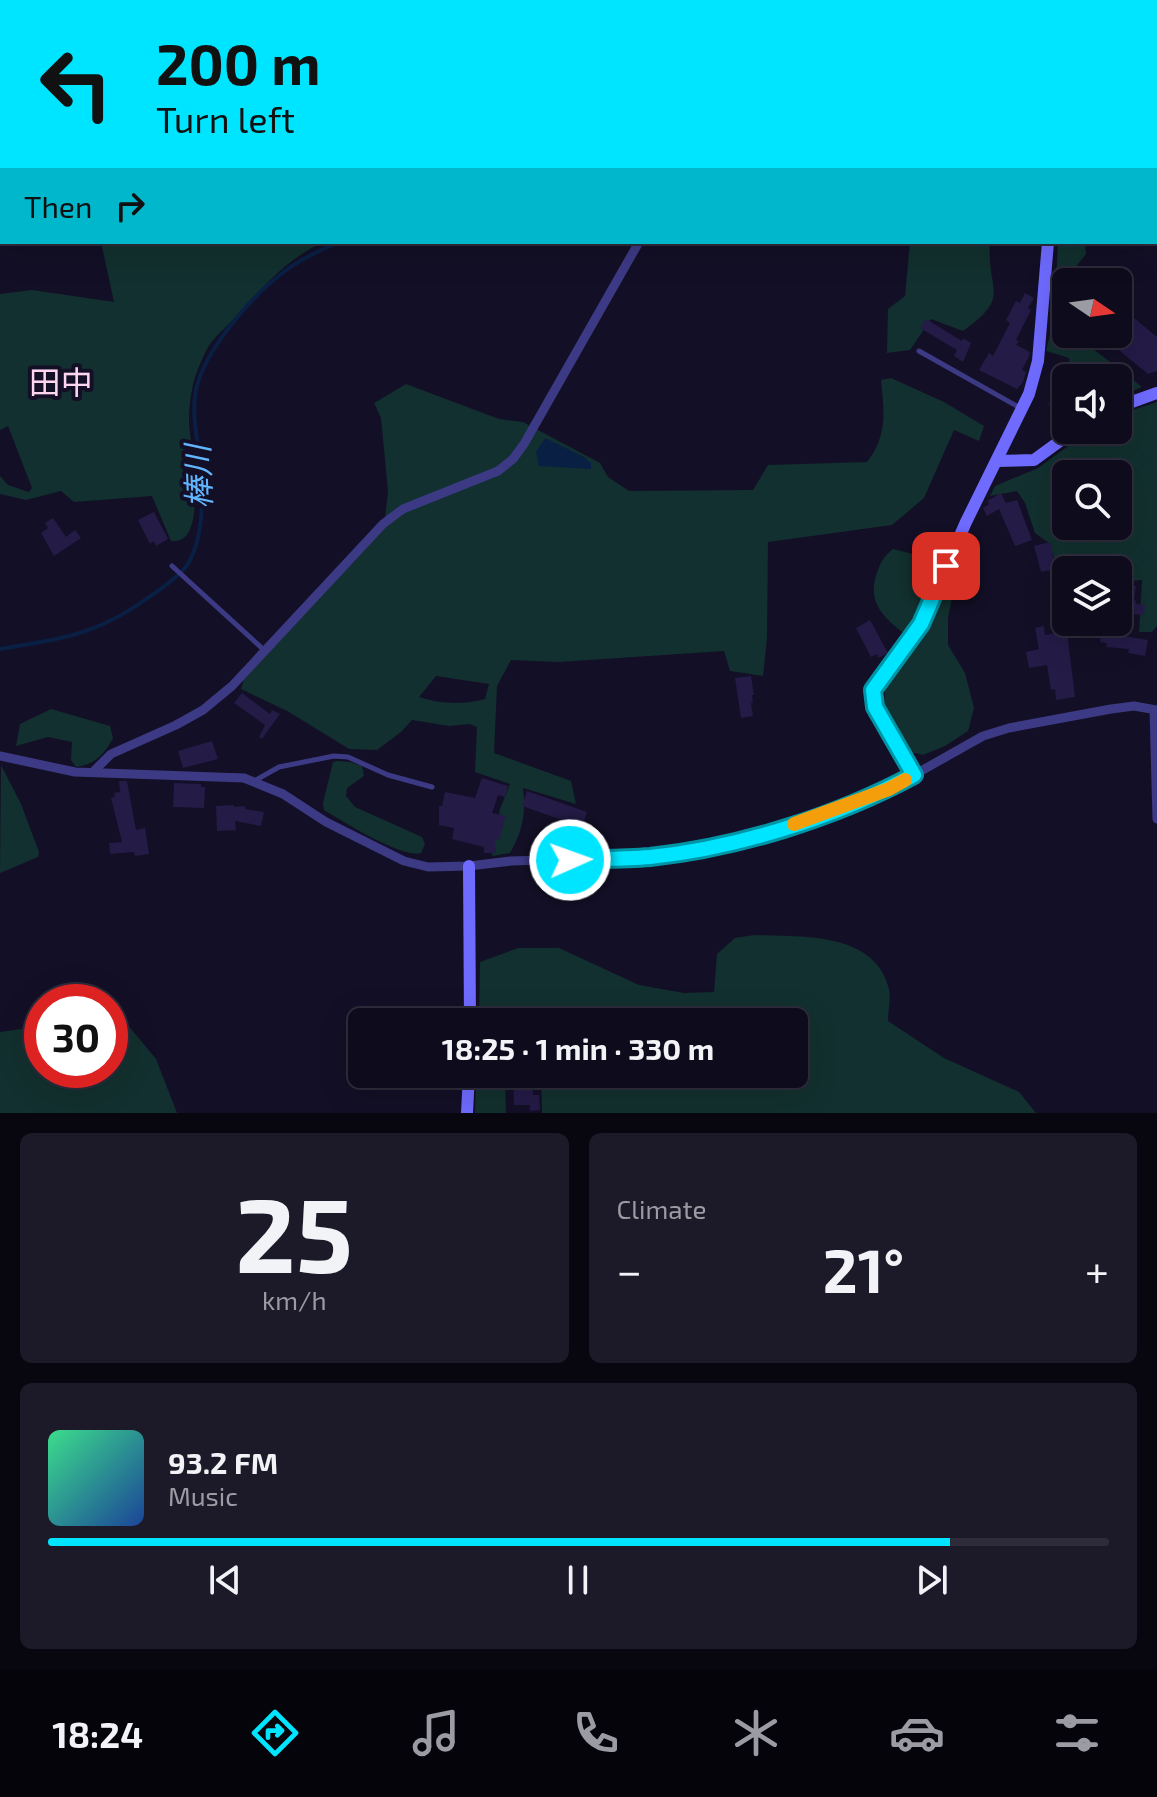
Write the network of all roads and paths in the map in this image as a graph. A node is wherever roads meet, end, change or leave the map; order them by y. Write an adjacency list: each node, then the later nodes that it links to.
1 (638, 244): 10 (street)
2 (1048, 244): 6 (street)
3 (919, 351): 6 (lane)
4 (1157, 393): 5 (street)
5 (1132, 402)
6 (1022, 409): 8 (street)
7 (1056, 444): 8 (street)
8 (997, 461): 14 (street)
9 (172, 566): 10 (lane)
10 (265, 651): 13 (street)
11 (1155, 710): 14 (street); 17 (street)
12 (0, 756): 13 (street)
13 (93, 772): 15 (street)
14 (914, 775): 18 (street)
15 (254, 781): 16 (lane); 18 (street)
16 (432, 787)
17 (1157, 819)
18 (469, 866): 19 (street)
19 (470, 1008)
20 (468, 1088): 21 (street)
21 (467, 1113)

